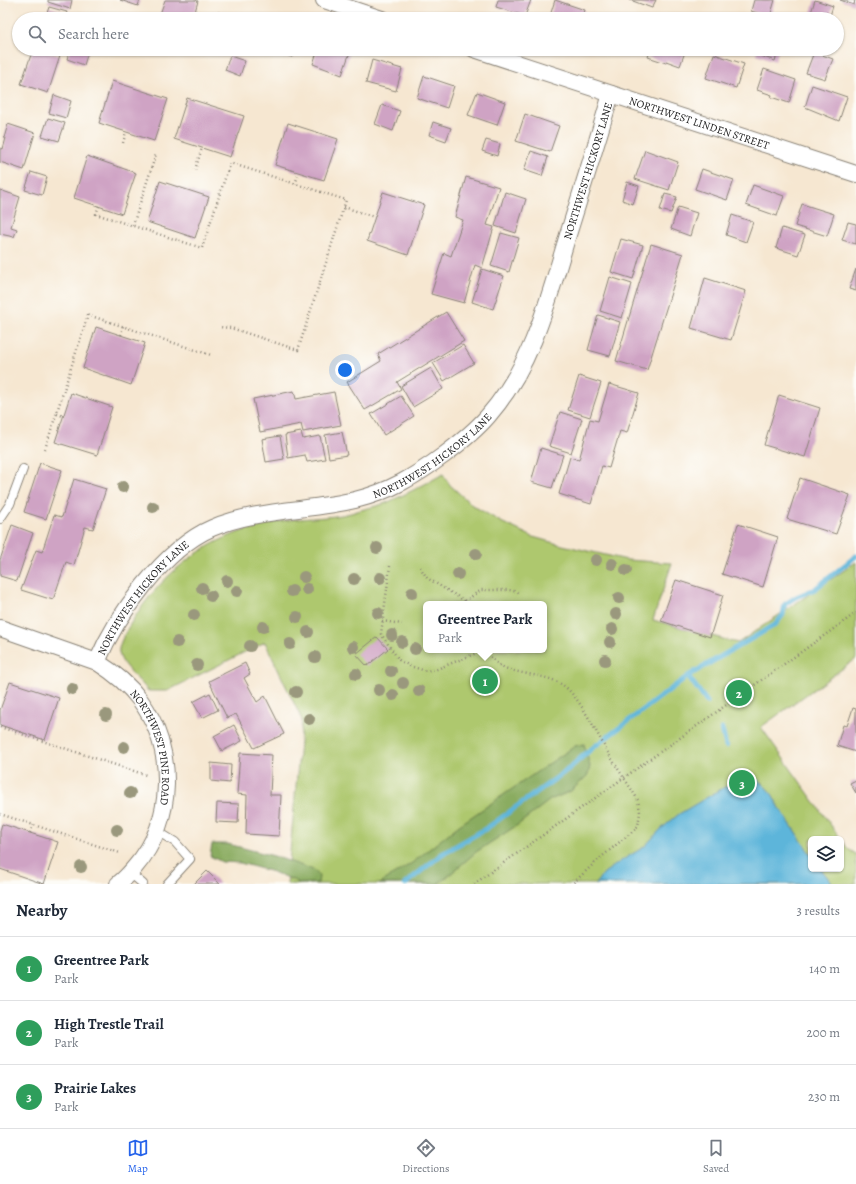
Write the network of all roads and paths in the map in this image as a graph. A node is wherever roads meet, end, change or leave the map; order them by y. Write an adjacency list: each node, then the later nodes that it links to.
1 (324, 0): 2 (street)
2 (361, 12)
3 (495, 56): 4 (street, NORTHWEST LINDEN STREET)
4 (612, 94): 11 (street, NORTHWEST LINDEN STREET); 37 (street, NORTHWEST HICKORY LANE)
5 (126, 132): 6 (path)
6 (123, 143)
7 (202, 148): 9 (path)
8 (156, 154): 16 (path)
9 (195, 170)
10 (299, 173): 12 (path)
11 (856, 174)
12 (295, 184): 14 (path); 16 (path)
13 (98, 206): 16 (path)
14 (344, 207): 15 (path); 18 (path)
15 (374, 217)
16 (133, 225)
17 (123, 326): 19 (path); 20 (path); 21 (path)
18 (219, 327)
19 (121, 335)
20 (211, 355)
21 (56, 414): 22 (path); 23 (path)
22 (63, 416)
23 (45, 448)
24 (23, 470): 25 (lane)
25 (0, 519)
26 (390, 566): 32 (path)
27 (420, 567): 29 (path)
28 (518, 592): 30 (path)
29 (463, 601)
30 (466, 601)
31 (856, 614): 40 (path)
32 (382, 621): 33 (path); 35 (path)
33 (402, 624)
34 (0, 628): 37 (street, NORTHWEST PINE ROAD)
35 (477, 653)
36 (488, 653): 40 (path)
37 (97, 662): 43 (street, NORTHWEST PINE ROAD)
38 (0, 727): 39 (path)
39 (146, 775)
40 (624, 777): 50 (path); 51 (path)
41 (0, 814): 42 (path)
42 (33, 825): 44 (path); 45 (path)
43 (157, 831): 46 (street, NORTHWEST PINE ROAD); 49 (lane)
44 (30, 833)
45 (120, 853)
46 (130, 873): 47 (street, NORTHWEST PINE ROAD); 48 (lane)
47 (118, 884)
48 (143, 884)
49 (168, 884)
50 (474, 884)
51 (572, 884)

